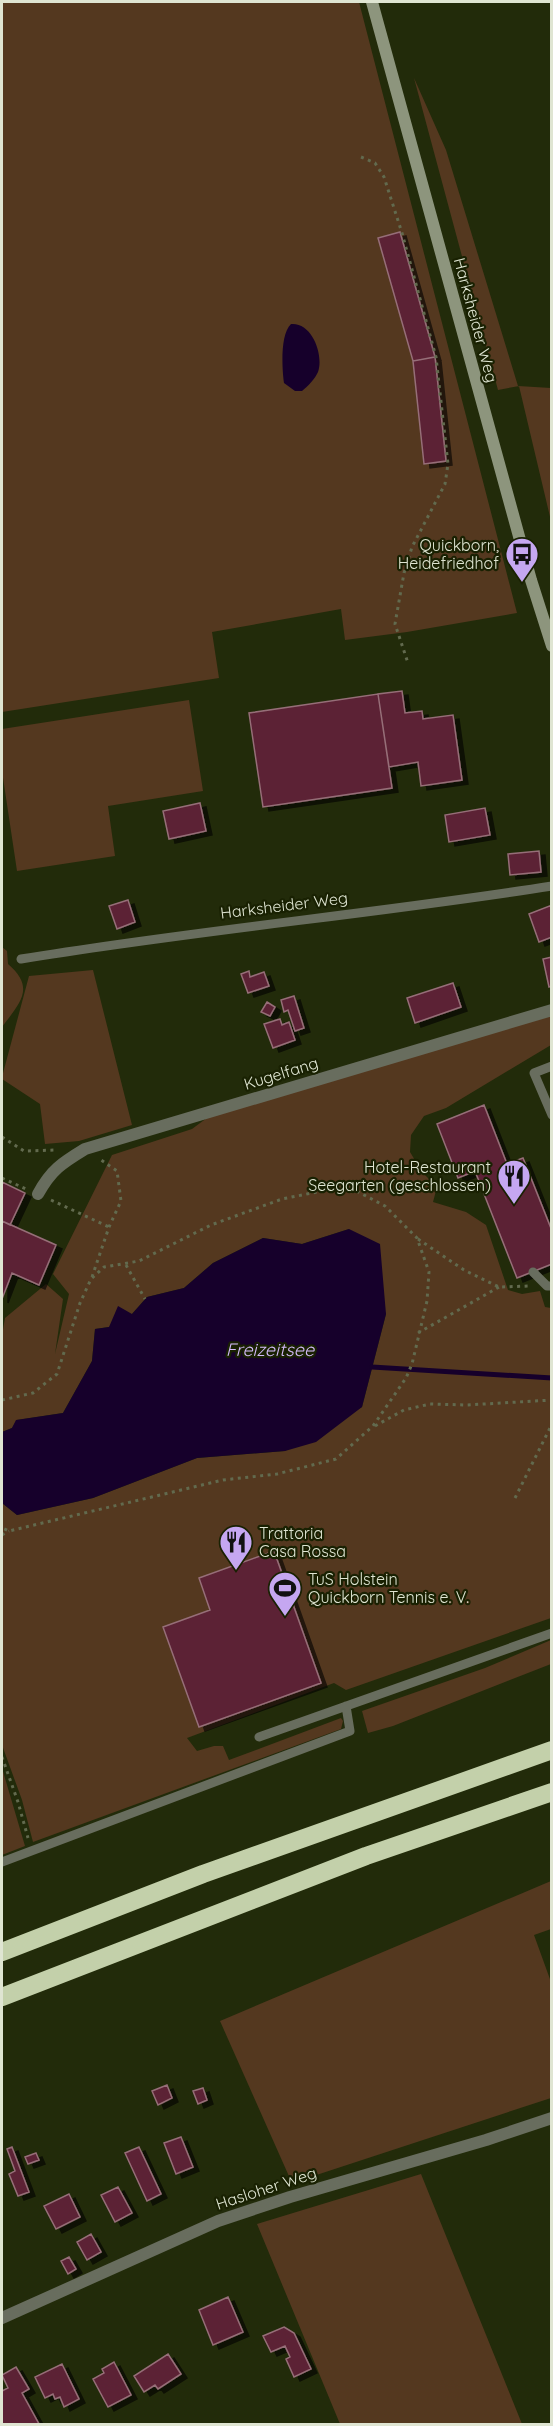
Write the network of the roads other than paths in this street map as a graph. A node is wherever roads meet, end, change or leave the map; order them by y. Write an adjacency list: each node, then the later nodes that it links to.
1 (372, 2): 2 (main road, Harksheider Weg)
2 (552, 646)
3 (552, 886): 4 (lane, Harksheider Weg)
4 (21, 959)
5 (552, 1010): 8 (street, Kugelfang)
6 (552, 1066): 7 (lane)
7 (552, 1115)
8 (32, 1192)
9 (532, 1272): 10 (lane)
10 (549, 1286)
11 (552, 1633): 12 (lane)
12 (346, 1706): 13 (lane); 16 (lane)
13 (259, 1737)
14 (552, 1750): 17 (highway)
15 (552, 1792): 18 (highway)
16 (2, 1863)
17 (2, 1952)
18 (2, 1997)
19 (552, 2118): 20 (street, Hasloher Weg)
20 (2, 2318)

